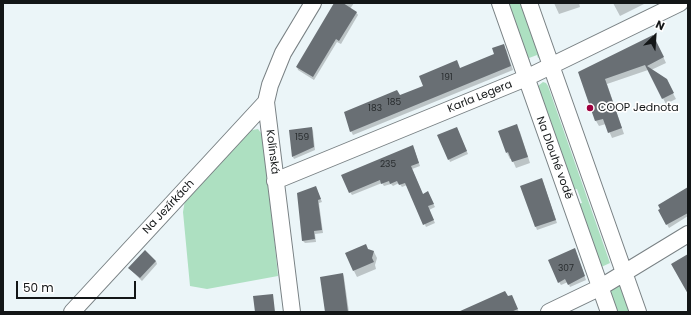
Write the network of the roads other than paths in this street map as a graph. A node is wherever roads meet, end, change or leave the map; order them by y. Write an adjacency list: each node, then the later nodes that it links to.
1 (313, 3): 7 (street, Kolínská)
2 (500, 3): 6 (street, Na Dlouhé vodě)
3 (529, 3): 5 (street)
4 (680, 3): 5 (street, Karla Legera)
5 (551, 66): 6 (street, Karla Legera); 10 (street)
6 (526, 78): 8 (street, Karla Legera); 11 (street, Na Dlouhé vodě)
7 (266, 102): 8 (street, Kolínská); 12 (street, Na Jezírkách)
8 (275, 181): 13 (street, Kolínská)
9 (688, 234): 10 (street)
10 (623, 272): 11 (street); 16 (street)
11 (601, 287): 14 (street); 15 (street, Na Dlouhé vodě)
12 (72, 312)
13 (292, 312)
14 (549, 312)
15 (609, 312)
16 (638, 312)

